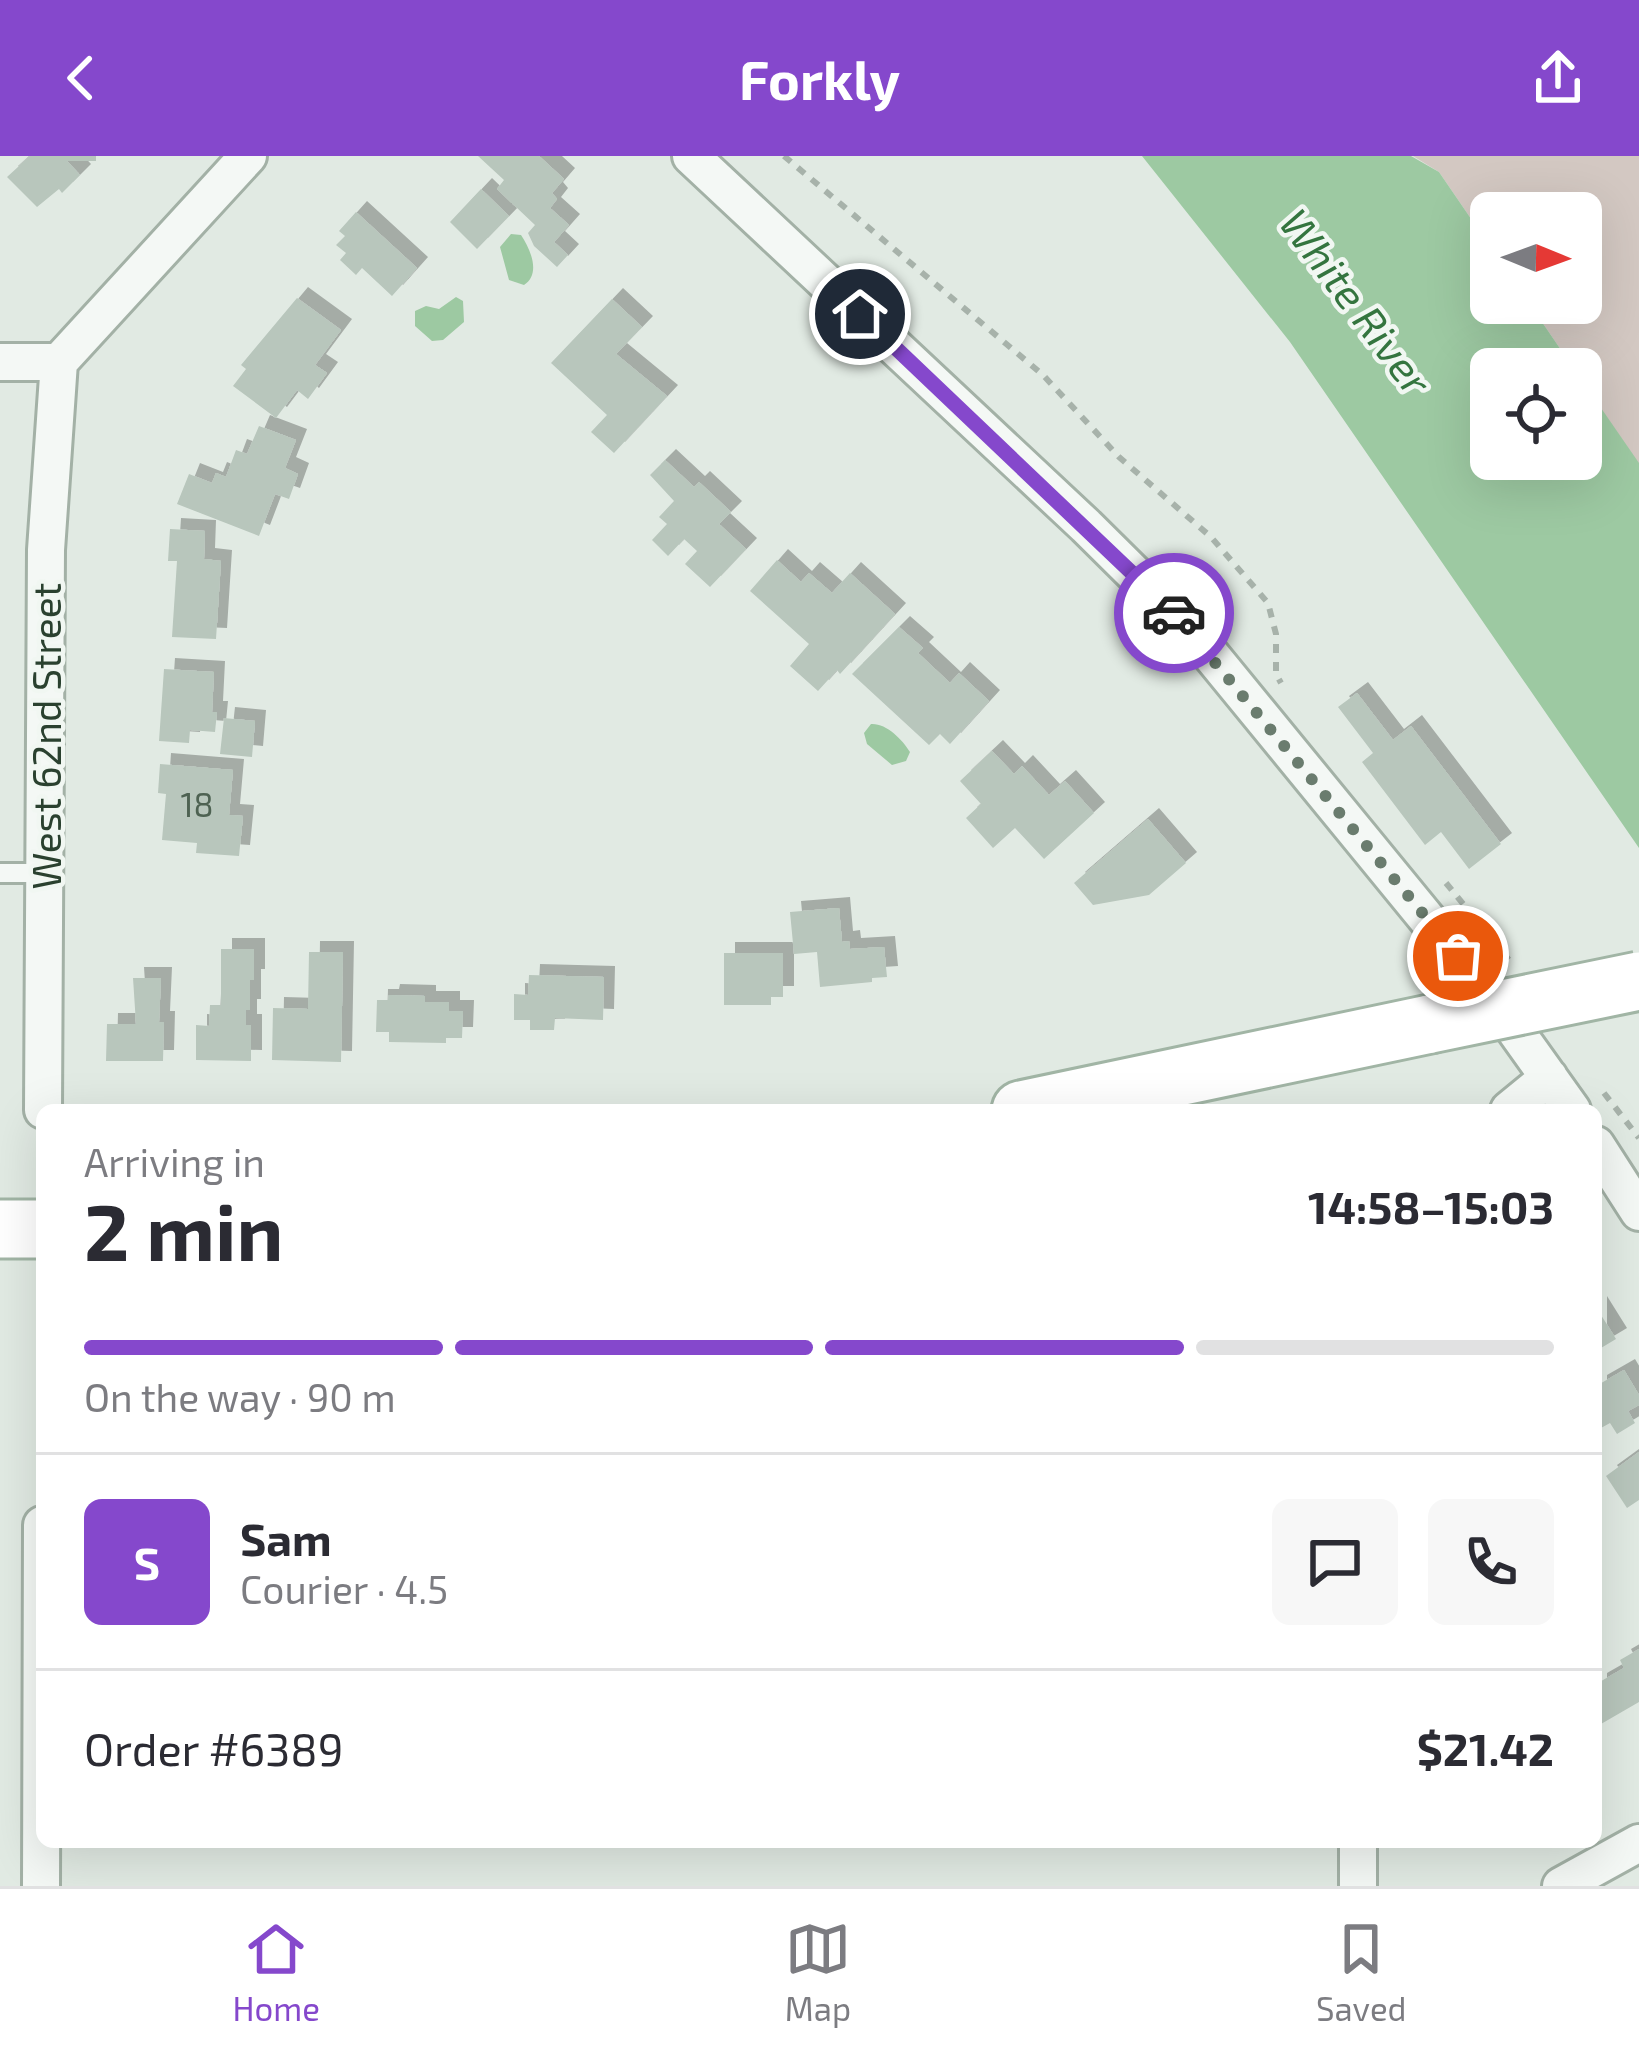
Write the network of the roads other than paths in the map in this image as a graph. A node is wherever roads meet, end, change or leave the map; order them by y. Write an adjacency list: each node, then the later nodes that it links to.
1 (248, 156): 4 (street)
2 (691, 156): 8 (street)
3 (0, 362): 4 (street)
4 (59, 362): 5 (street, West 62nd Street)
5 (44, 872): 6 (lane); 9 (street, West 62nd Street)
6 (0, 873)
7 (1639, 981): 10 (main road, bridge)
8 (1549, 1077): 11 (street); 12 (street)
9 (43, 1104)
10 (1050, 1104)
11 (1516, 1104)
12 (1568, 1104)
13 (1602, 1154): 14 (street)
14 (1639, 1212)
15 (0, 1229): 16 (main road)
16 (36, 1229)
17 (1639, 1843): 22 (street)
18 (41, 1848): 20 (street)
19 (1358, 1848): 21 (street)
20 (41, 1886)
21 (1358, 1886)
22 (1561, 1886)

